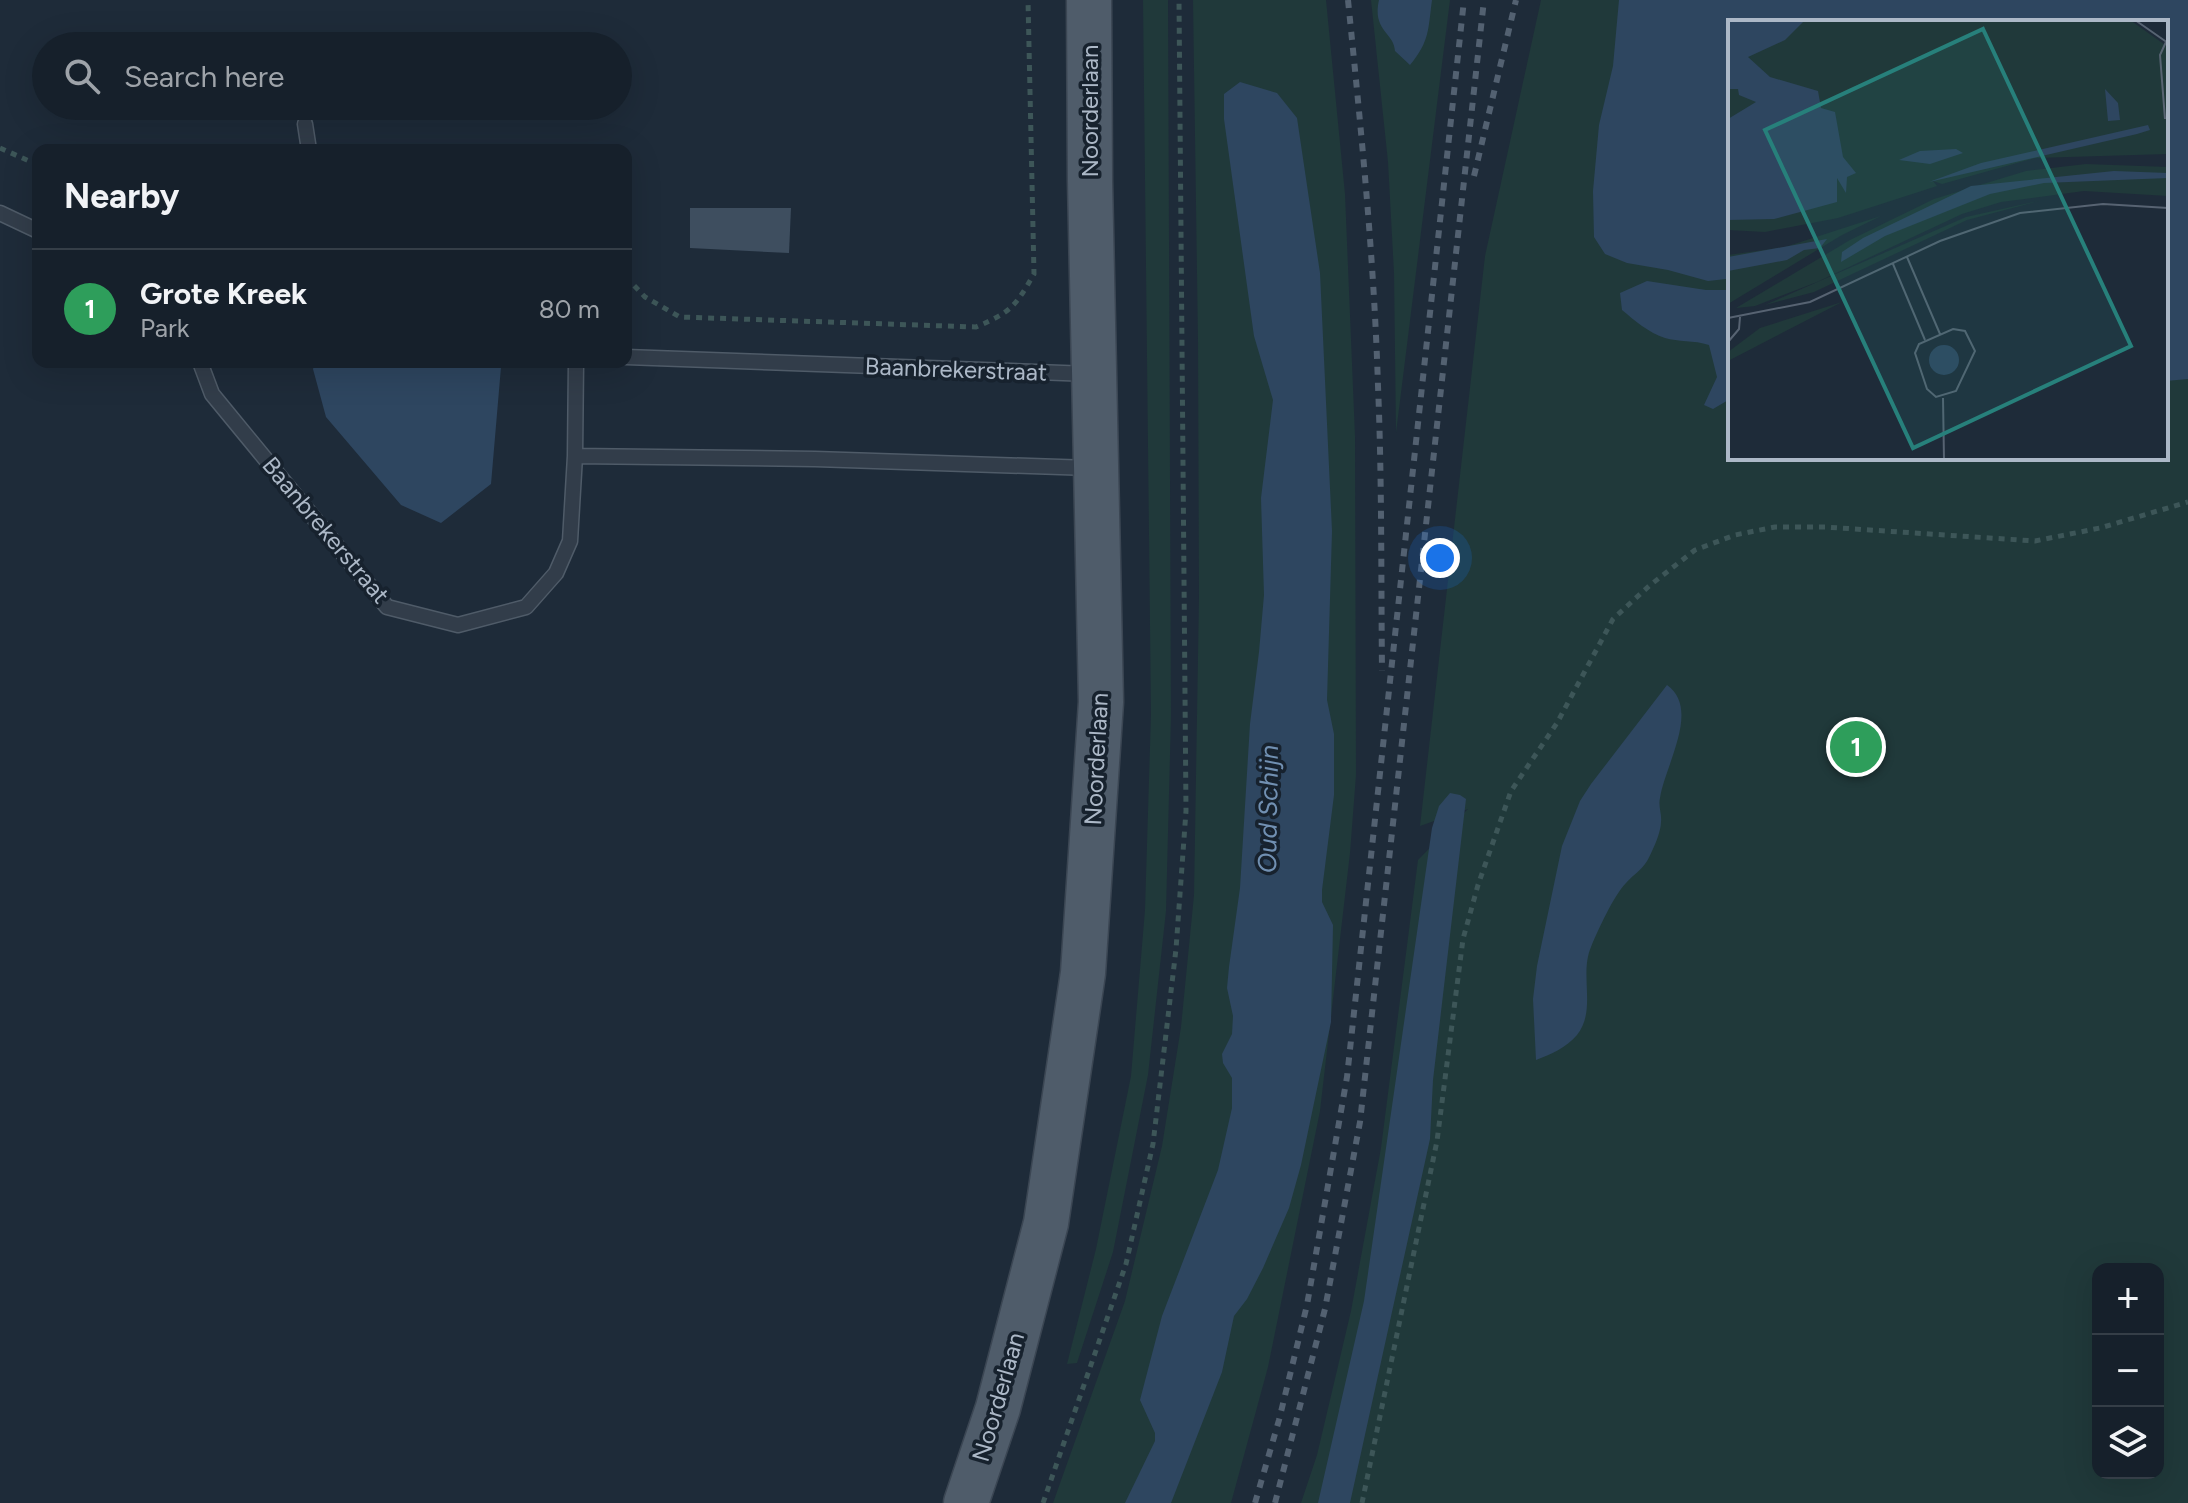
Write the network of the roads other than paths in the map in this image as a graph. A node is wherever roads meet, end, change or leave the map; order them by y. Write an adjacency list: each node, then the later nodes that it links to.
1 (1089, 0): 9 (main road, Noorderlaan)
2 (305, 124): 3 (lane)
3 (308, 144)
4 (0, 213): 5 (lane)
5 (32, 228)
6 (632, 357): 9 (lane, Baanbrekerstraat)
7 (202, 368): 10 (lane, Baanbrekerstraat)
8 (576, 368): 10 (lane, Baanbrekerstraat)
9 (1095, 375): 11 (main road, Noorderlaan)
10 (575, 456): 11 (lane)
11 (1096, 468): 12 (main road, Noorderlaan)
12 (966, 1503)

